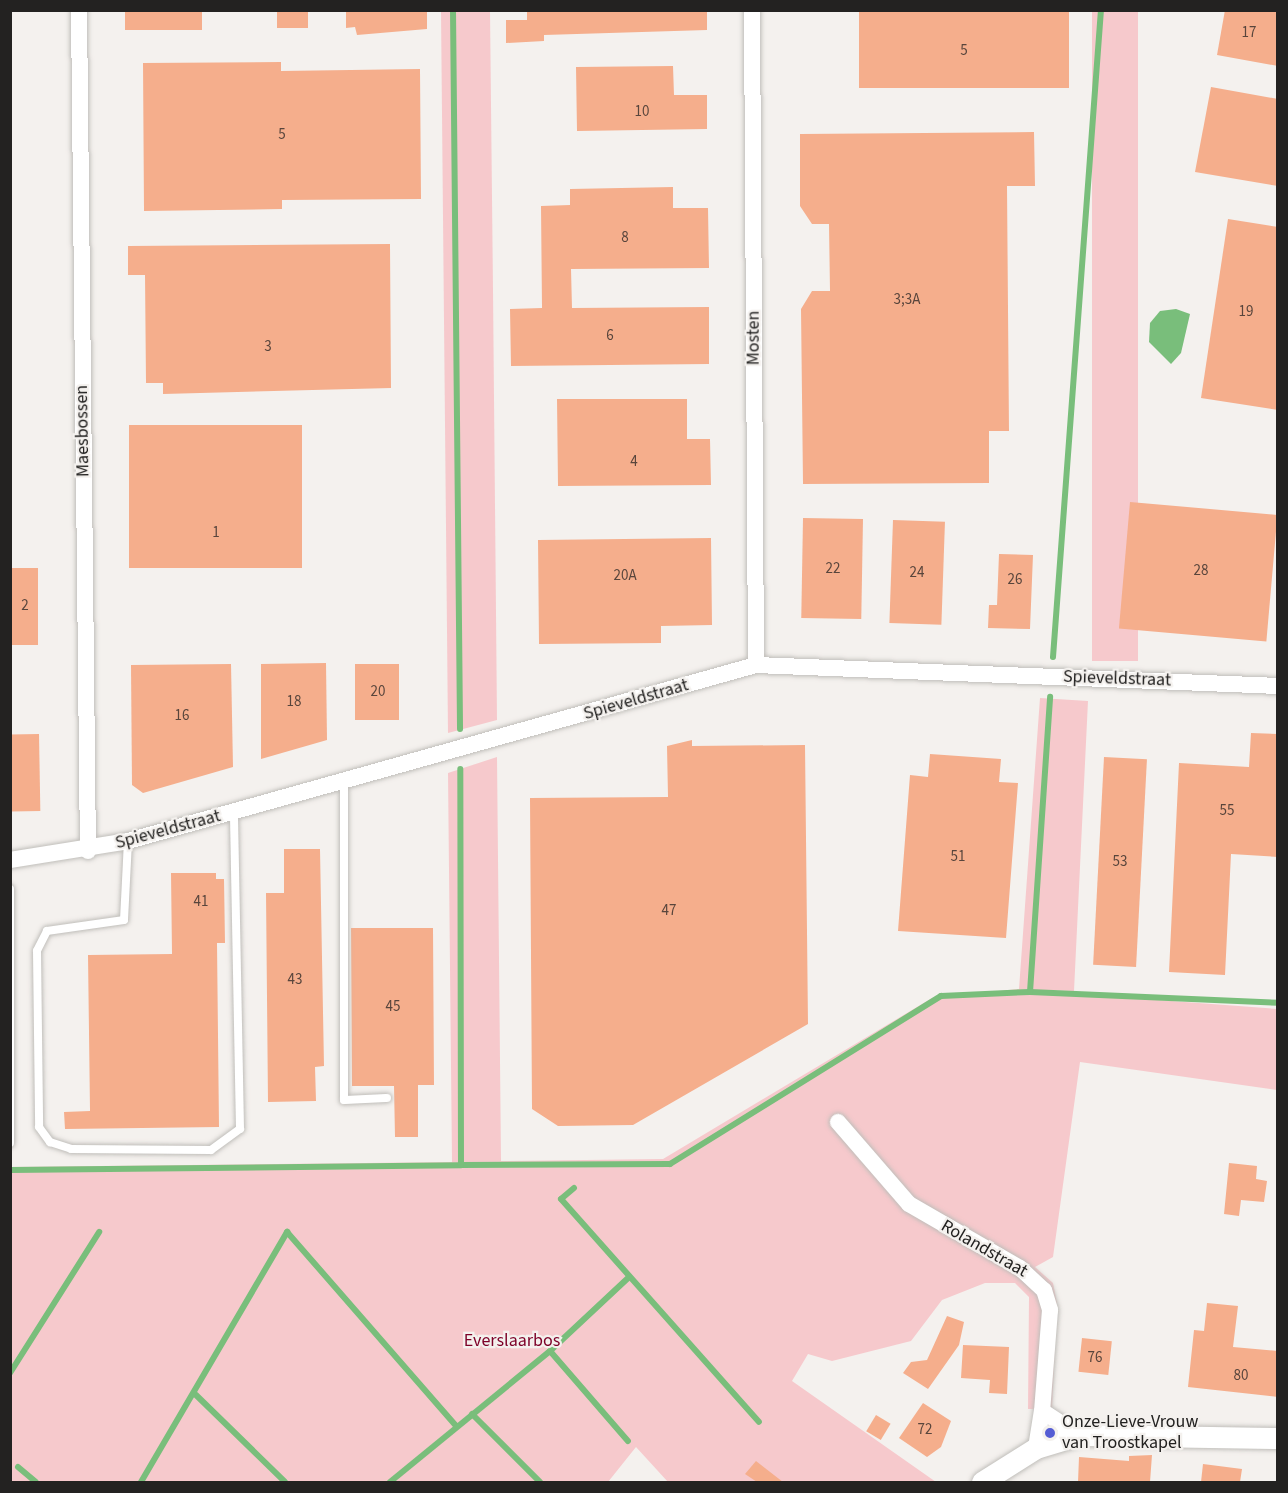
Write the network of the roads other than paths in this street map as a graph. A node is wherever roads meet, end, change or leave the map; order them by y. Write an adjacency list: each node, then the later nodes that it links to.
1 (79, 10): 8 (street, Maesbossen)
2 (752, 10): 3 (street, Mosten)
3 (756, 665): 4 (street, Spieveldstraat); 5 (street, Spieveldstraat)
4 (1278, 686)
5 (344, 782): 6 (street, Spieveldstraat); 11 (lane)
6 (234, 812): 7 (street, Spieveldstraat); 7 (lane)
7 (128, 841): 8 (street, Spieveldstraat)
8 (88, 851): 9 (street, Spieveldstraat)
9 (10, 860)
10 (10, 890): 13 (lane)
11 (387, 1098)
12 (837, 1122): 14 (street, Rolandstraat)
13 (10, 1143)
14 (1042, 1412): 15 (street); 17 (street, Rolandstraat)
15 (1079, 1435): 16 (street); 17 (street)
16 (1278, 1438)
17 (1036, 1448): 18 (street)
18 (982, 1482)

